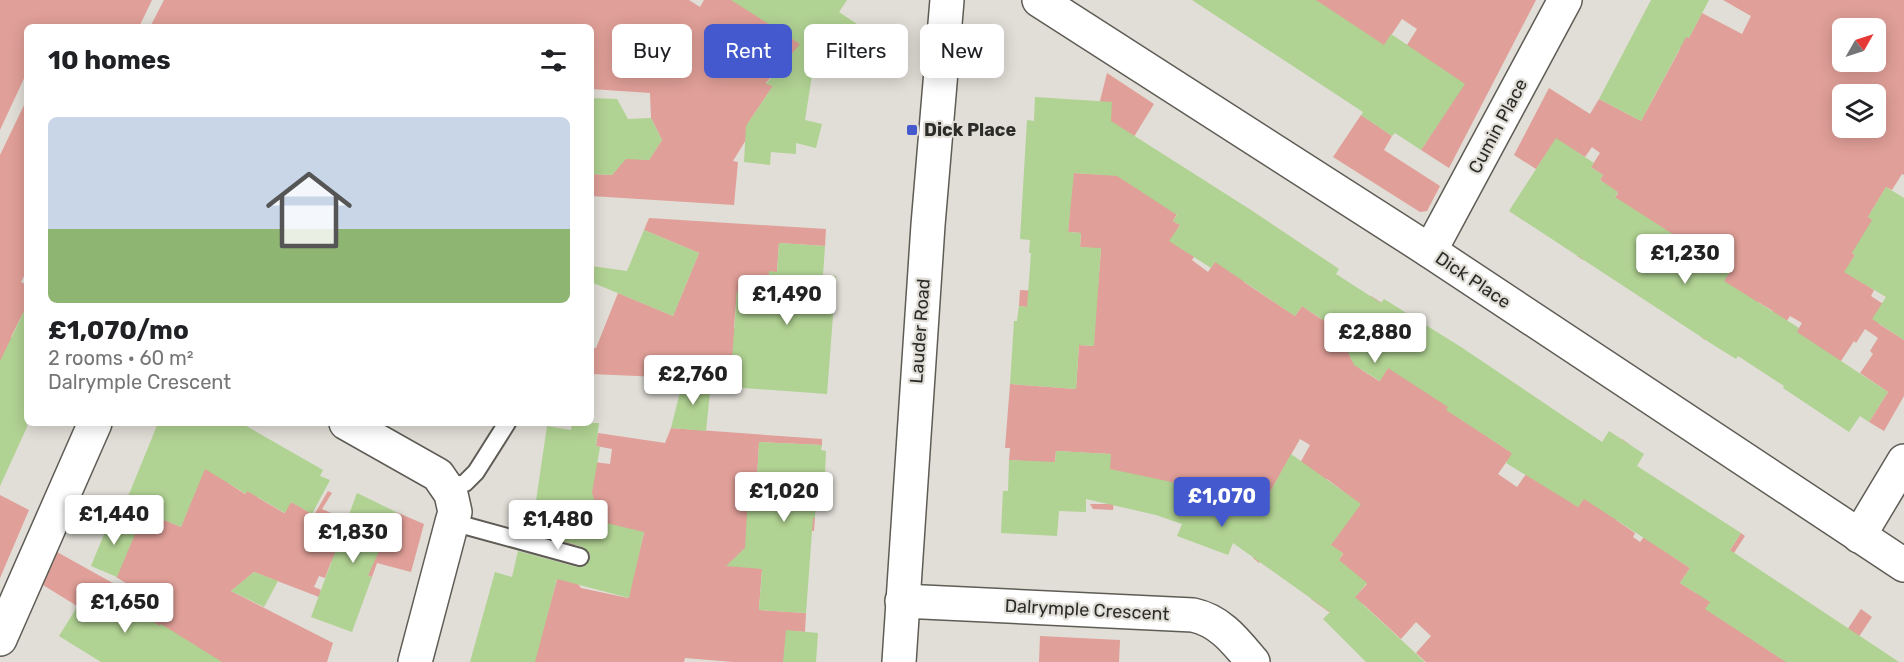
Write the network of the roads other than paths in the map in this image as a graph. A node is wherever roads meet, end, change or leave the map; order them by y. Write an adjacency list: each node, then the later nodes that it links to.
1 (947, 0): 14 (street, Lauder Road)
2 (1040, 0): 4 (street, Dick Place)
3 (1565, 0): 4 (street, Cumin Place)
4 (1430, 251): 11 (street, Dick Place)
5 (94, 426): 15 (street)
6 (351, 426): 9 (street)
7 (505, 426): 9 (lane)
8 (1904, 461): 11 (street)
9 (448, 487): 10 (street)
10 (453, 522): 12 (lane); 16 (street)
11 (1859, 536): 13 (street, Dick Place)
12 (580, 557)
13 (1904, 565)
14 (902, 601): 17 (street, Lauder Road); 18 (street, Dalrymple Crescent)
15 (0, 639)
16 (415, 662)
17 (899, 662)
18 (1253, 662)

